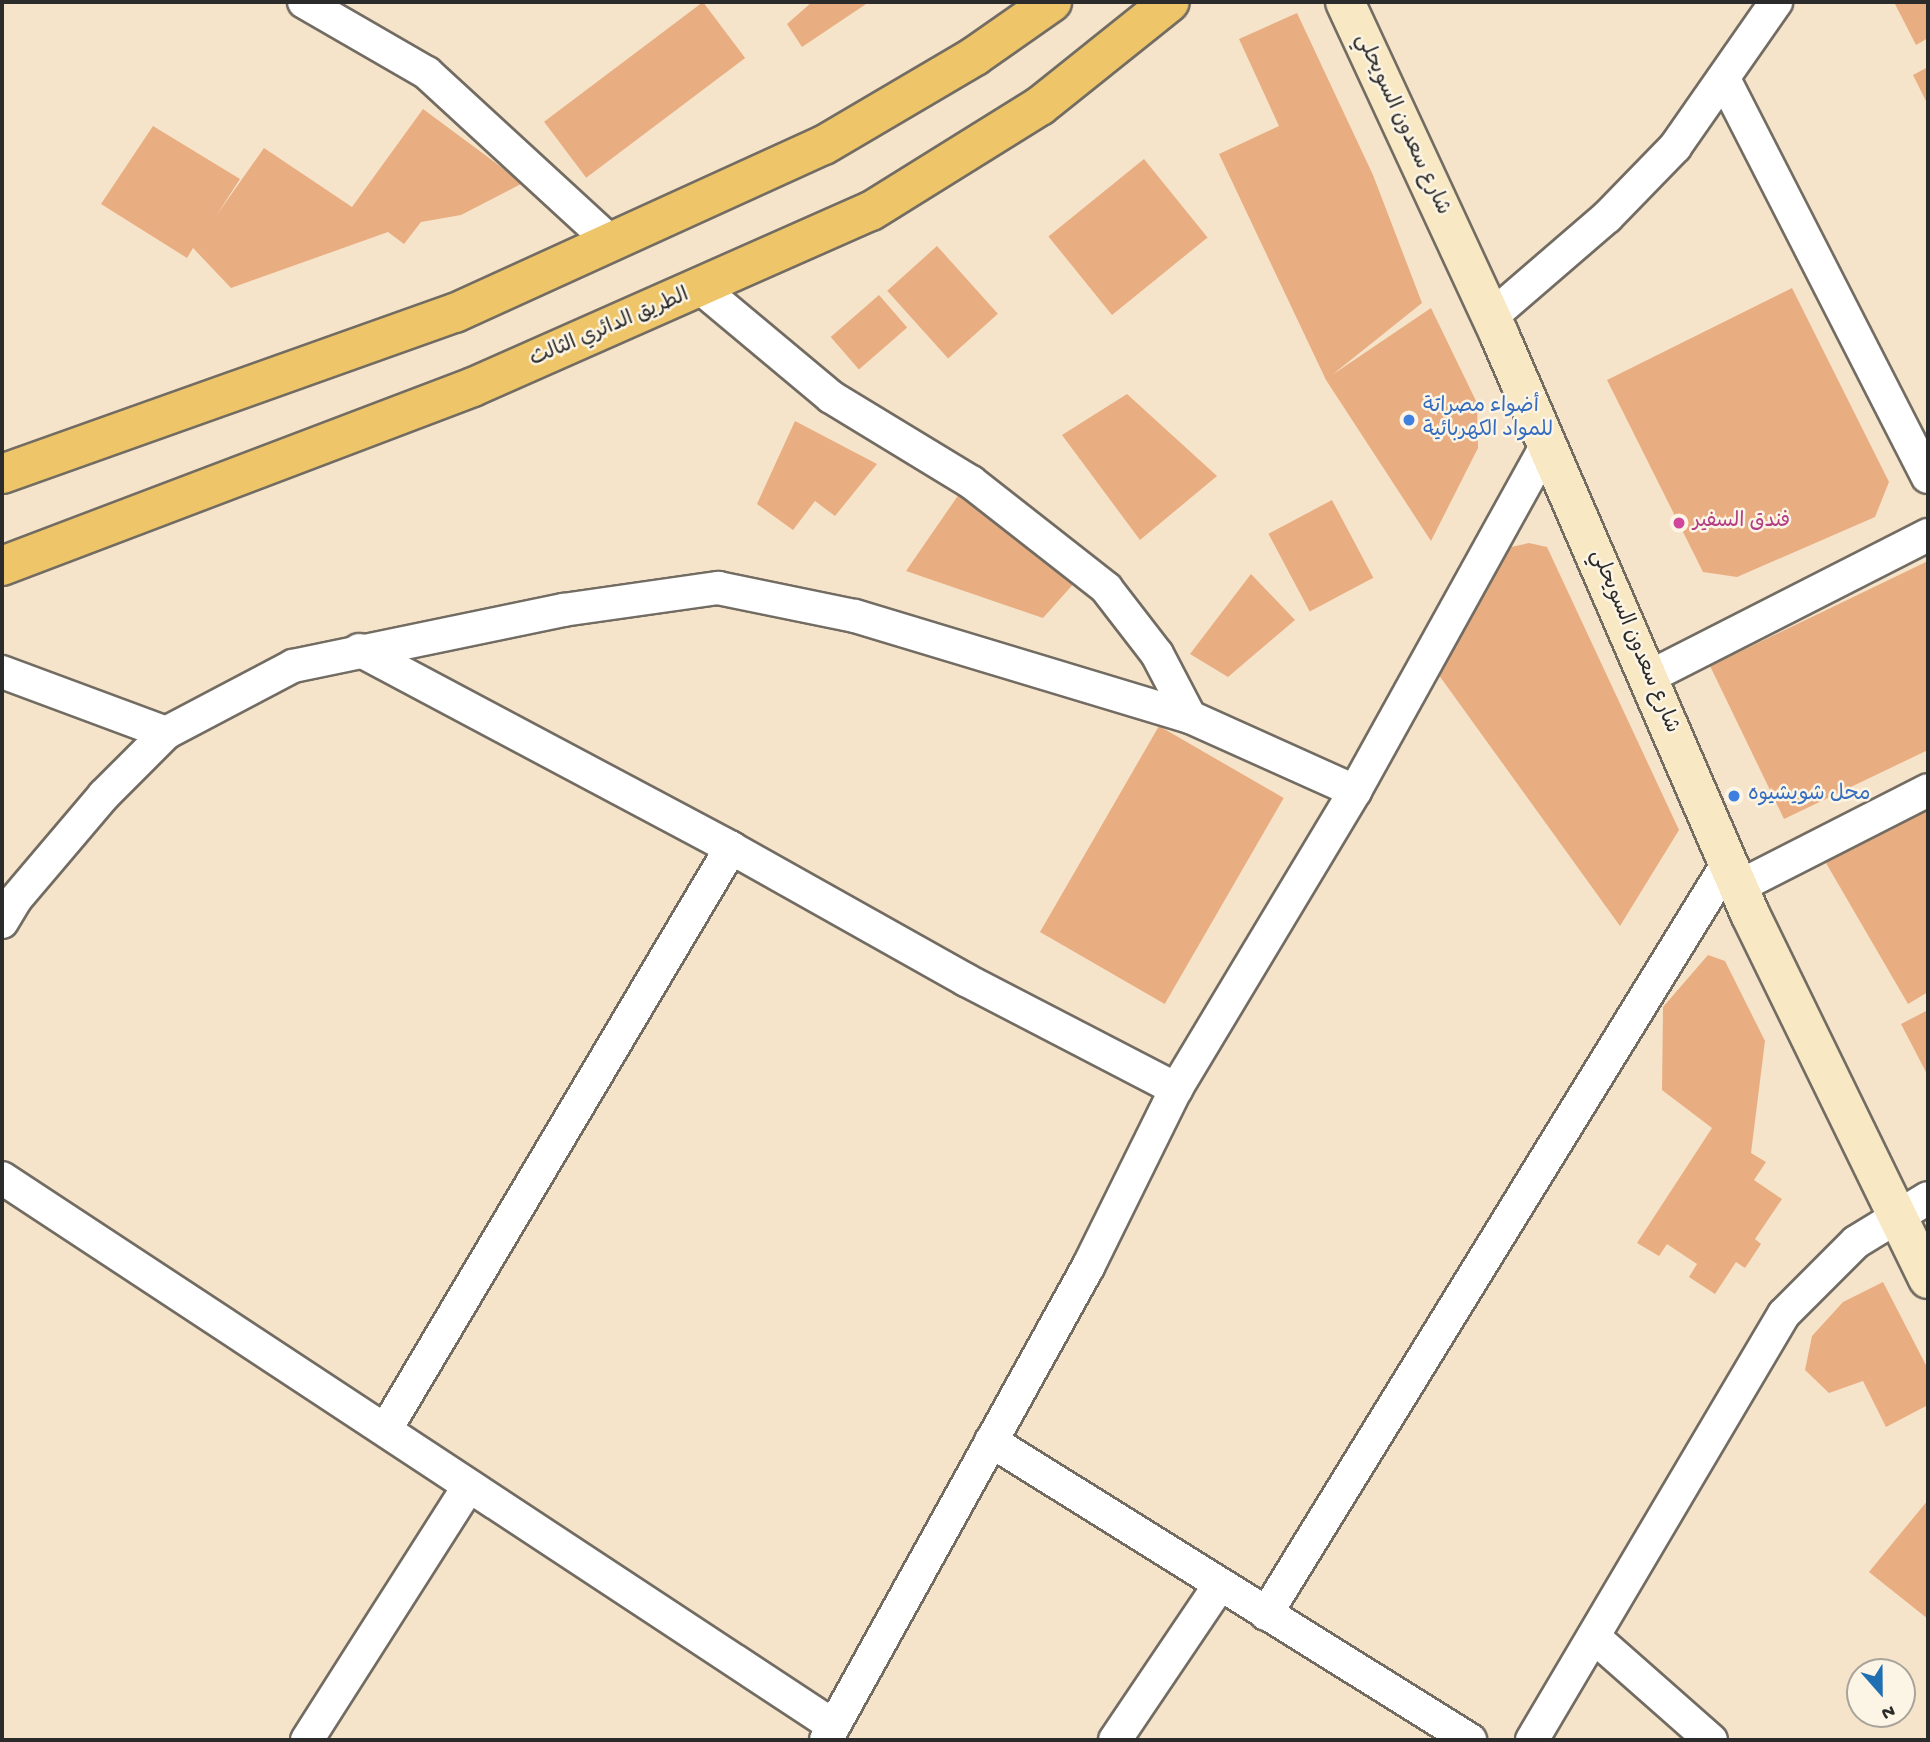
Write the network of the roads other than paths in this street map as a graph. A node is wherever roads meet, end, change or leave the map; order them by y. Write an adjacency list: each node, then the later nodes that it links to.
1 (304, 2): 7 (street)
2 (1052, 2): 7 (main road)
3 (1170, 2): 8 (main road, الطريق الدائري الثالث)
4 (1345, 2): 9 (main road, شارع سعدون السويحلي)
5 (1776, 2): 6 (street)
6 (1724, 79): 9 (street); 12 (street)
7 (610, 241): 11 (main road)
8 (702, 289): 14 (main road, الطريق الدائري الثالث); 18 (street)
9 (1492, 317): 10 (main road, شارع سعدون السويحلي)
10 (1547, 444): 17 (main road, شارع سعدون السويحلي); 20 (street)
11 (2, 474)
12 (1928, 477)
13 (1928, 535): 17 (street)
14 (2, 566)
15 (359, 650): 18 (street); 19 (street); 22 (street)
16 (2, 672): 19 (street)
17 (1649, 677): 23 (main road, شارع سعدون السويحلي)
18 (1190, 717): 20 (street)
19 (166, 733): 24 (street)
20 (1355, 790): 25 (street)
21 (1928, 790): 23 (street)
22 (732, 848): 25 (street); 29 (street)
23 (1733, 875): 27 (main road, شارع سعدون السويحلي); 33 (street)
24 (2, 922)
25 (1176, 1089): 30 (street)
26 (2, 1178): 29 (street)
27 (1912, 1206): 28 (main road, شارع سعدون السويحلي); 34 (street)
28 (1928, 1279)
29 (386, 1429): 31 (street)
30 (991, 1441): 32 (street); 35 (street)
31 (468, 1487): 35 (street); 36 (street)
32 (1219, 1586): 33 (street); 37 (street)
33 (1266, 1614): 38 (street)
34 (1594, 1637): 39 (street); 40 (street)
35 (830, 1733)
36 (307, 1740)
37 (1115, 1740)
38 (1470, 1740)
39 (1532, 1740)
40 (1711, 1740)

